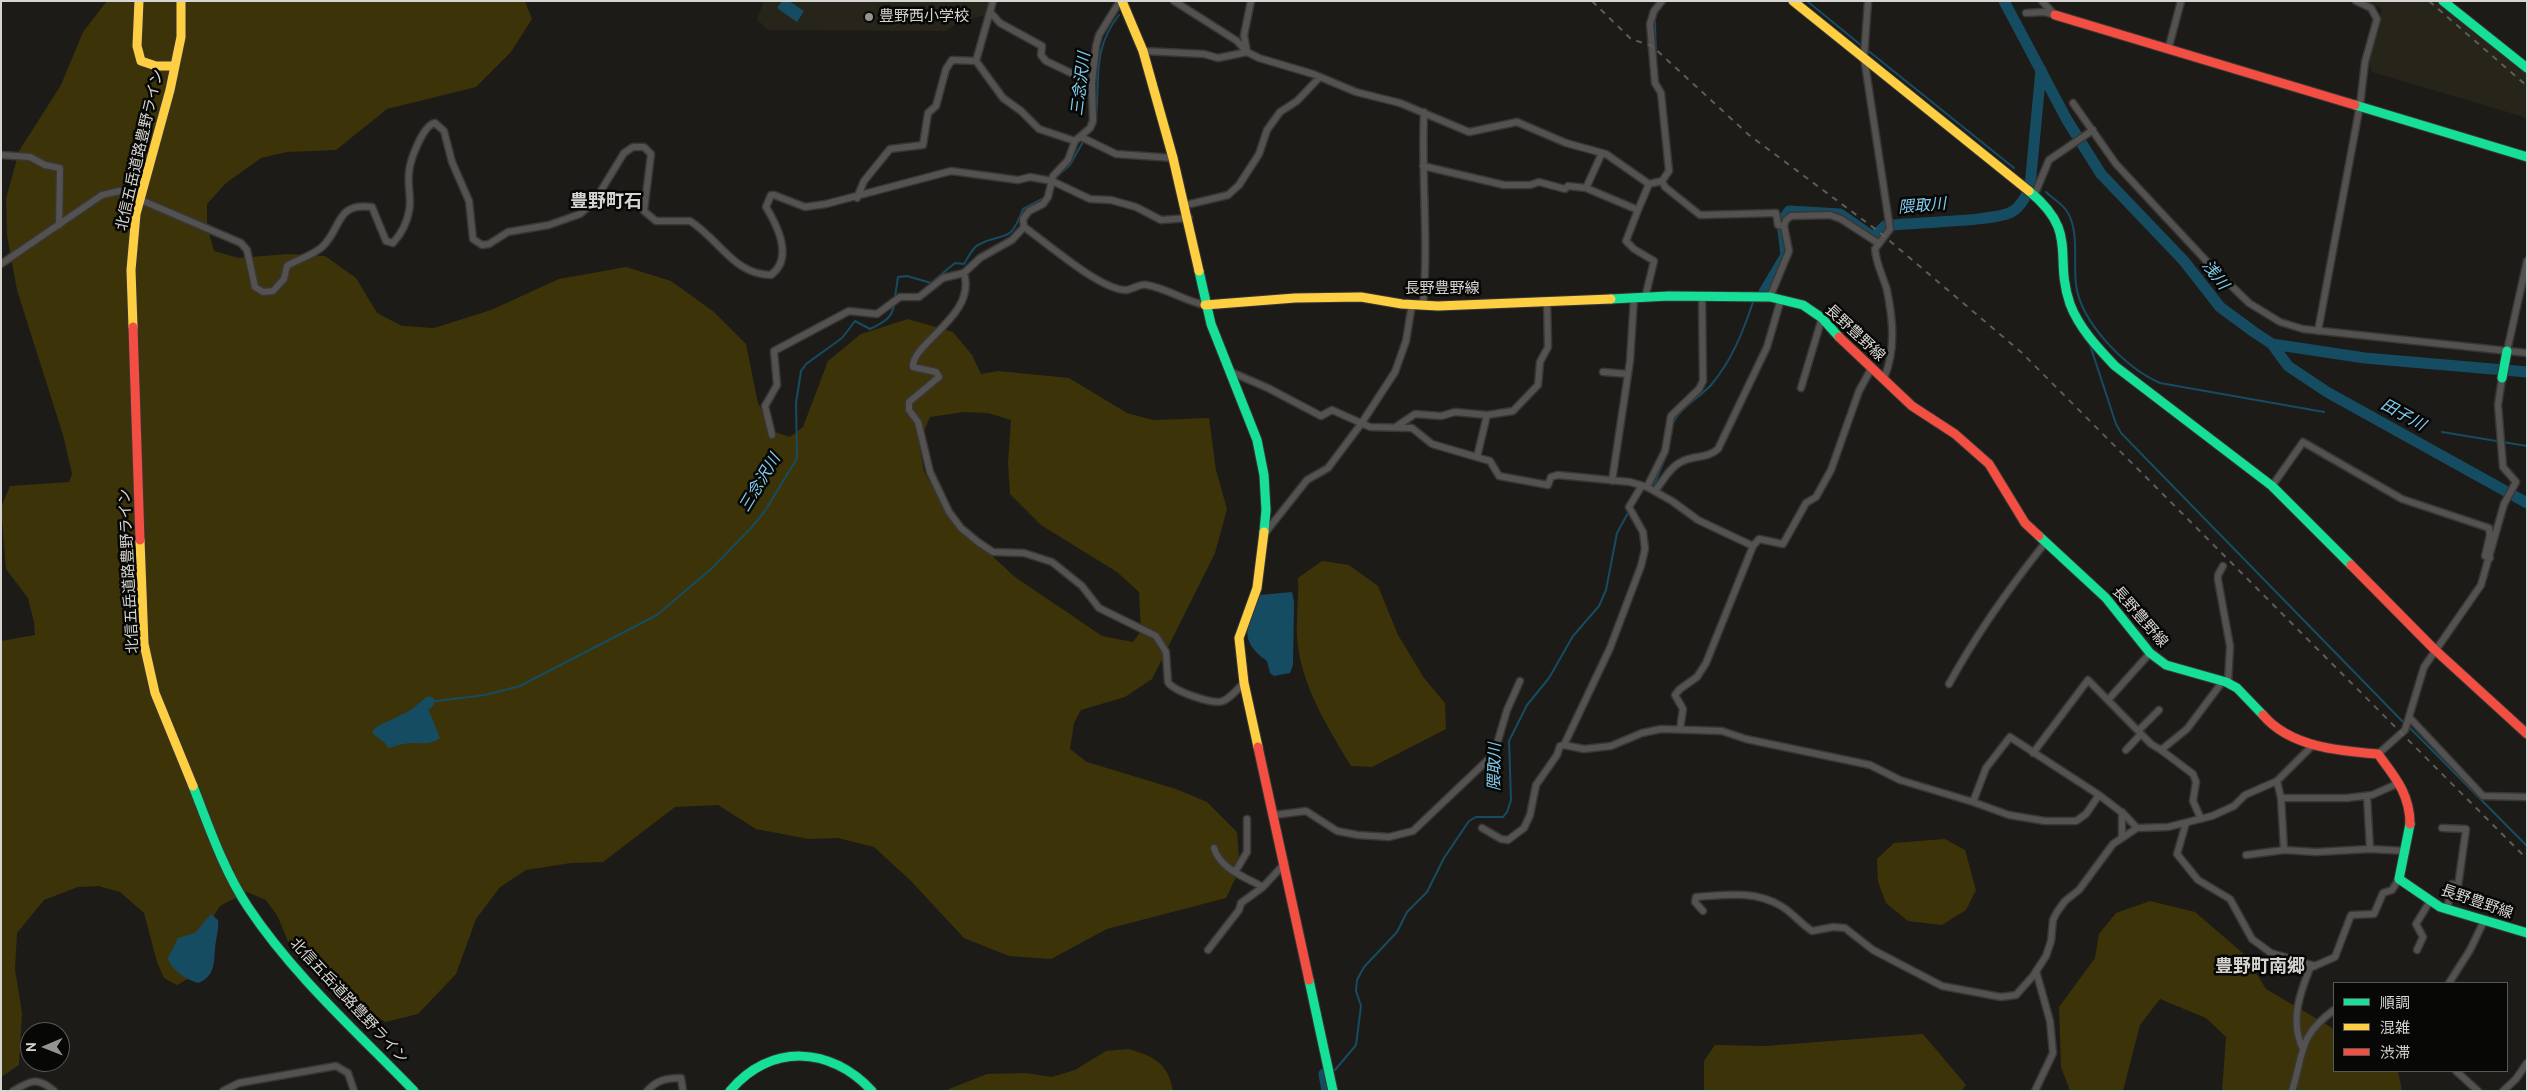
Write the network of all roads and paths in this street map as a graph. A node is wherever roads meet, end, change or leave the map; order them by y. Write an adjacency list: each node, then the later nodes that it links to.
1 (139, 1): 22 (street)
2 (181, 1): 22 (street, 北信五岳道路豊野ライン)
3 (994, 1): 14 (street)
4 (1121, 1): 18 (street); 25 (street)
5 (1174, 1): 19 (street)
6 (1252, 1): 19 (street)
7 (1662, 1): 37 (street)
8 (1793, 1): 20 (street)
9 (1868, 1): 20 (street)
10 (2042, 1): 16 (street)
11 (2181, 1): 17 (street)
12 (2356, 1): 27 (street)
13 (2443, 1): 23 (street)
14 (990, 12): 21 (street); 25 (street)
15 (2026, 14): 16 (street)
16 (2055, 15): 17 (street)
17 (2168, 50): 27 (street)
18 (1143, 51): 19 (street); 34 (street)
19 (1247, 52): 24 (street)
20 (1864, 56): 40 (street); 49 (street)
21 (976, 60): 30 (street); 42 (street)
22 (175, 66): 41 (street, 北信五岳道路豊野ライン)
23 (2527, 68)
24 (1319, 78): 28 (street); 43 (street)
25 (1092, 83): 30 (street)
26 (2073, 103): 29 (street)
27 (2360, 105): 33 (street); 63 (street)
28 (1424, 112): 31 (street); 35 (street)
29 (2092, 130): 40 (street); 63 (street)
30 (1081, 139): 34 (street); 36 (street)
31 (1602, 153): 38 (street); 39 (street)
32 (1, 155): 46 (street)
33 (2527, 157)
34 (1173, 158): 43 (street)
35 (1422, 166): 39 (street); 61 (street)
36 (1052, 181): 42 (street); 45 (street); 48 (street)
37 (1662, 181): 38 (street); 47 (street)
38 (1649, 184): 44 (street)
39 (1586, 188): 44 (street)
40 (2033, 194): 79 (street)
41 (140, 198): 42 (street); 46 (street); 148 (street, 北信五岳道路豊野ライン)
42 (857, 198)
43 (1186, 205): 45 (street)
44 (1638, 210): 56 (street)
45 (1189, 218): 60 (street)
46 (59, 225): 51 (street)
47 (1783, 226): 49 (street); 54 (street)
48 (1024, 227): 52 (street); 60 (street)
49 (1878, 243): 70 (street)
50 (2527, 261): 64 (street)
51 (1, 264)
52 (964, 273): 76 (street); 91 (street)
53 (1702, 297): 54 (street, 長野豊野線); 56 (street, 長野豊野線); 80 (street)
54 (1770, 297): 57 (street, 長野豊野線)
55 (1634, 298): 56 (street, 長野豊野線); 58 (street, 長野豊野線); 69 (street)
56 (1645, 298)
57 (1781, 299): 62 (street, 長野豊野線); 81 (street)
58 (1547, 301): 61 (street, 長野豊野線); 73 (street)
59 (1412, 304): 60 (street, 長野豊野線); 61 (street, 長野豊野線); 74 (street)
60 (1206, 305): 67 (street)
61 (1422, 305)
62 (1822, 318): 66 (street, 長野豊野線); 72 (street)
63 (2318, 331): 64 (street)
64 (2507, 352): 65 (street); 71 (street)
65 (2527, 353)
66 (1872, 369): 70 (street, 長野豊野線); 84 (street)
67 (1231, 372): 74 (street); 82 (street)
68 (1603, 372): 69 (street)
69 (1628, 374): 78 (street)
70 (1884, 378): 83 (street, 長野豊野線)
71 (2502, 378): 85 (street)
72 (1801, 388)
73 (1487, 415): 75 (street); 77 (street)
74 (1361, 424): 75 (street); 82 (street)
75 (1396, 427): 77 (street)
76 (772, 435)
77 (1477, 457): 78 (street)
78 (1612, 481): 80 (street)
79 (2272, 486): 85 (street); 87 (street)
80 (1644, 488): 81 (street); 100 (street)
81 (1655, 491): 84 (street)
82 (1265, 533): 91 (street)
83 (2045, 542): 88 (street, 長野豊野線); 92 (street)
84 (1753, 546): 96 (street)
85 (2490, 558): 87 (street)
86 (2223, 566): 90 (street)
87 (2434, 649): 95 (street); 98 (street)
88 (2150, 653): 90 (street, 長野豊野線); 93 (street)
89 (1520, 681): 113 (street)
90 (2226, 682): 99 (street, 長野豊野線); 102 (street)
91 (1244, 683): 113 (street)
92 (1949, 684)
93 (2108, 700): 97 (street); 103 (street)
94 (2159, 710): 97 (street)
95 (2409, 719): 104 (street); 110 (street)
96 (1680, 729): 100 (street); 111 (street)
97 (2140, 733): 101 (street); 102 (street)
98 (2527, 734)
99 (2314, 744): 104 (street, 長野豊野線); 105 (street)
100 (1564, 745): 117 (street)
101 (2126, 750)
102 (2161, 750): 115 (street)
103 (2033, 753): 107 (street); 111 (street)
104 (2378, 754): 106 (street)
105 (2277, 781): 109 (street); 115 (street)
106 (2399, 783): 108 (street); 124 (street)
107 (2099, 795): 111 (street); 112 (street)
108 (2367, 796): 109 (street); 122 (street)
109 (2281, 798): 123 (street)
110 (2527, 798)
111 (1973, 802)
112 (2122, 812): 118 (street); 120 (street)
113 (1274, 815): 126 (street)
114 (1246, 819): 127 (street)
115 (2201, 819): 116 (street)
116 (2186, 823): 118 (street); 137 (street)
117 (1482, 828)
118 (2137, 828): 120 (street)
119 (2442, 828): 131 (street)
120 (2122, 838): 138 (street)
121 (1214, 848): 127 (street)
122 (2370, 849): 123 (street); 124 (street)
123 (2284, 850): 125 (street)
124 (2406, 851): 128 (street)
125 (2246, 855)
126 (1285, 864): 129 (street); 153 (street)
127 (1235, 872): 129 (street)
128 (2399, 879): 130 (street, 長野豊野線); 137 (street)
129 (1263, 887): 135 (street)
130 (2430, 900): 131 (street, 長野豊野線); 136 (street)
131 (2447, 910): 133 (street, 長野豊野線)
132 (1703, 911): 138 (street)
133 (2484, 921): 134 (street, 長野豊野線); 139 (street)
134 (2527, 933)
135 (1208, 950)
136 (2418, 950)
137 (2314, 966): 141 (street)
138 (2036, 971): 154 (street)
139 (2450, 982)
140 (2333, 1011): 141 (street)
141 (2302, 1047): 155 (street)
142 (2527, 1063): 157 (street)
143 (2457, 1072): 156 (street)
144 (13, 1091): 145 (street)
145 (54, 1091)
146 (223, 1091): 147 (street)
147 (354, 1091)
148 (414, 1091)
149 (647, 1091): 150 (street)
150 (683, 1091)
151 (730, 1091): 152 (street)
152 (872, 1091)
153 (1333, 1091)
154 (2035, 1091)
155 (2292, 1091)
156 (2478, 1091)
157 (2504, 1091)

